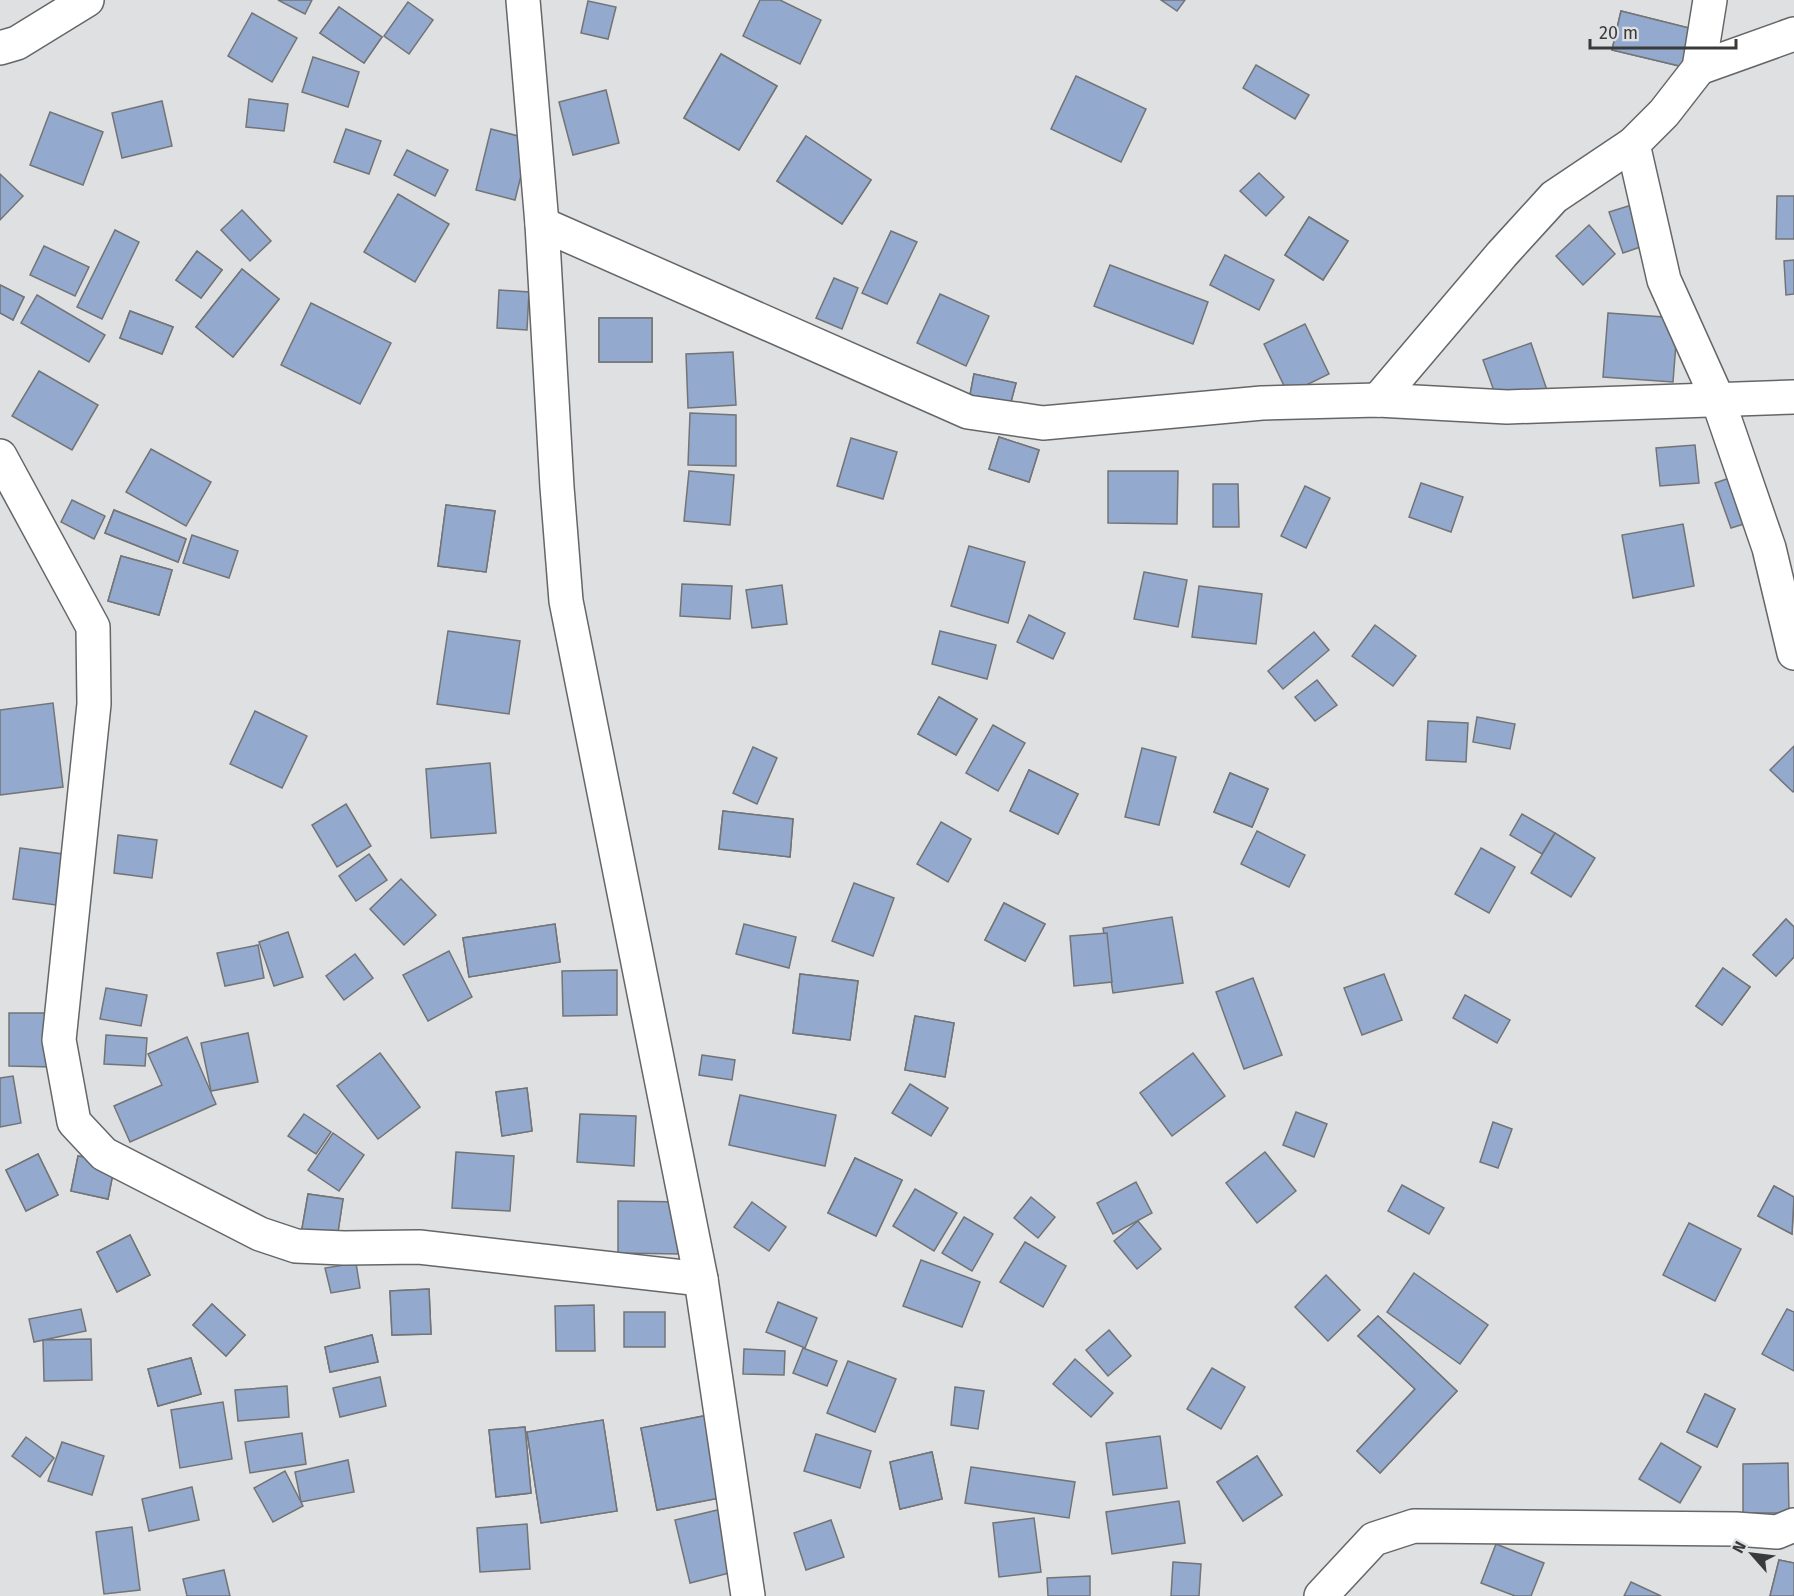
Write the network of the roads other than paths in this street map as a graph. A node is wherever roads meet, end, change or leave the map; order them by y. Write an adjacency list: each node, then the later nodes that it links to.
1 (87, 0): 5 (street)
2 (523, 0): 8 (street)
3 (1710, 0): 6 (street)
4 (1794, 34): 6 (street)
5 (0, 48)
6 (1699, 68): 7 (street)
7 (1633, 144): 10 (street); 11 (street)
8 (542, 224): 10 (street); 14 (street)
9 (1794, 397): 11 (street)
10 (1378, 400): 11 (street)
11 (1718, 400): 13 (street)
12 (0, 456): 14 (street)
13 (1794, 653)
14 (701, 1279): 16 (street)
15 (1794, 1525): 17 (street)
16 (748, 1596)
17 (1321, 1596)

